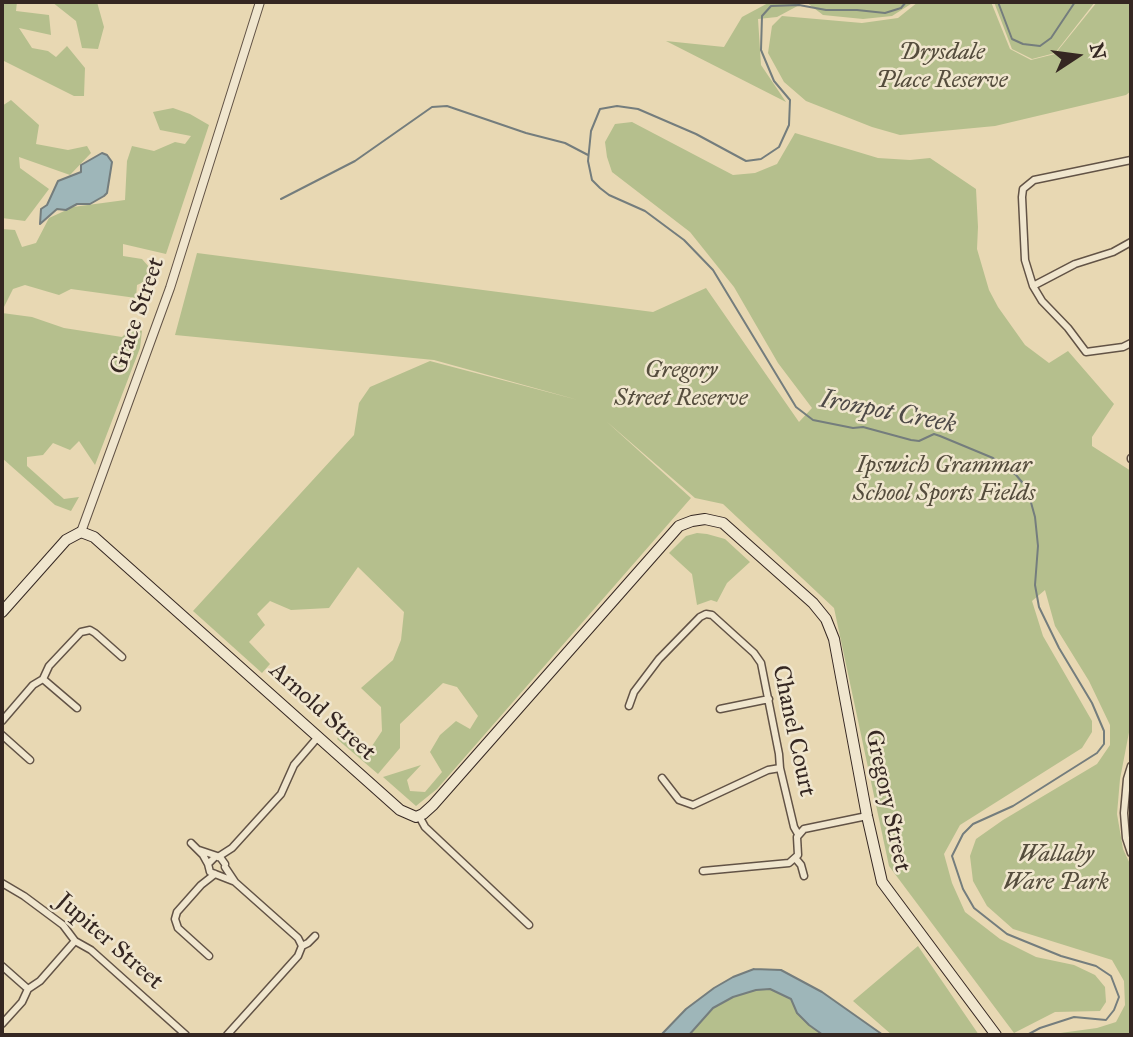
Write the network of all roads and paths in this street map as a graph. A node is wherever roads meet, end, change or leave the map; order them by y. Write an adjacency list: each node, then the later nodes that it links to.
1 (260, 2): 6 (street, Grace Street)
2 (1131, 160): 4 (street)
3 (1131, 242): 4 (street)
4 (1033, 286): 5 (street)
5 (1131, 343)
6 (81, 533): 7 (main road); 16 (main road, Arnold Street)
7 (2, 612)
8 (122, 657): 9 (street)
9 (43, 679): 12 (street); 14 (street)
10 (769, 699): 11 (street, Chanel Court); 13 (street); 19 (street, Chanel Court)
11 (629, 706)
12 (77, 708)
13 (720, 709)
14 (2, 721)
15 (2, 735): 17 (street)
16 (318, 737): 21 (main road, Arnold Street); 25 (street)
17 (30, 760)
18 (1131, 766): 27 (street)
19 (780, 768): 20 (street); 23 (street, Chanel Court)
20 (662, 778)
21 (419, 816): 22 (main road, Gregory Street); 36 (street, Arnold Street)
22 (866, 816): 23 (street); 44 (main road, Gregory Street)
23 (798, 834): 29 (street)
24 (191, 843): 26 (street)
25 (232, 848): 28 (street); 30 (street)
26 (199, 850): 28 (street); 31 (street)
27 (1131, 852)
28 (216, 857): 30 (street); 31 (street)
29 (796, 859): 32 (street); 33 (street)
30 (225, 865): 31 (street); 34 (street)
31 (212, 870): 34 (street); 40 (street)
32 (703, 871)
33 (804, 876)
34 (235, 882): 39 (street)
35 (2, 883): 38 (street, Jupiter Street)
36 (529, 925)
37 (315, 936): 39 (street)
38 (75, 941): 42 (street); 45 (street, Jupiter Street)
39 (302, 946): 46 (street)
40 (209, 956)
41 (2, 966): 42 (street)
42 (28, 989): 43 (street)
43 (2, 1024)
44 (994, 1032)
45 (186, 1035)
46 (227, 1035)

